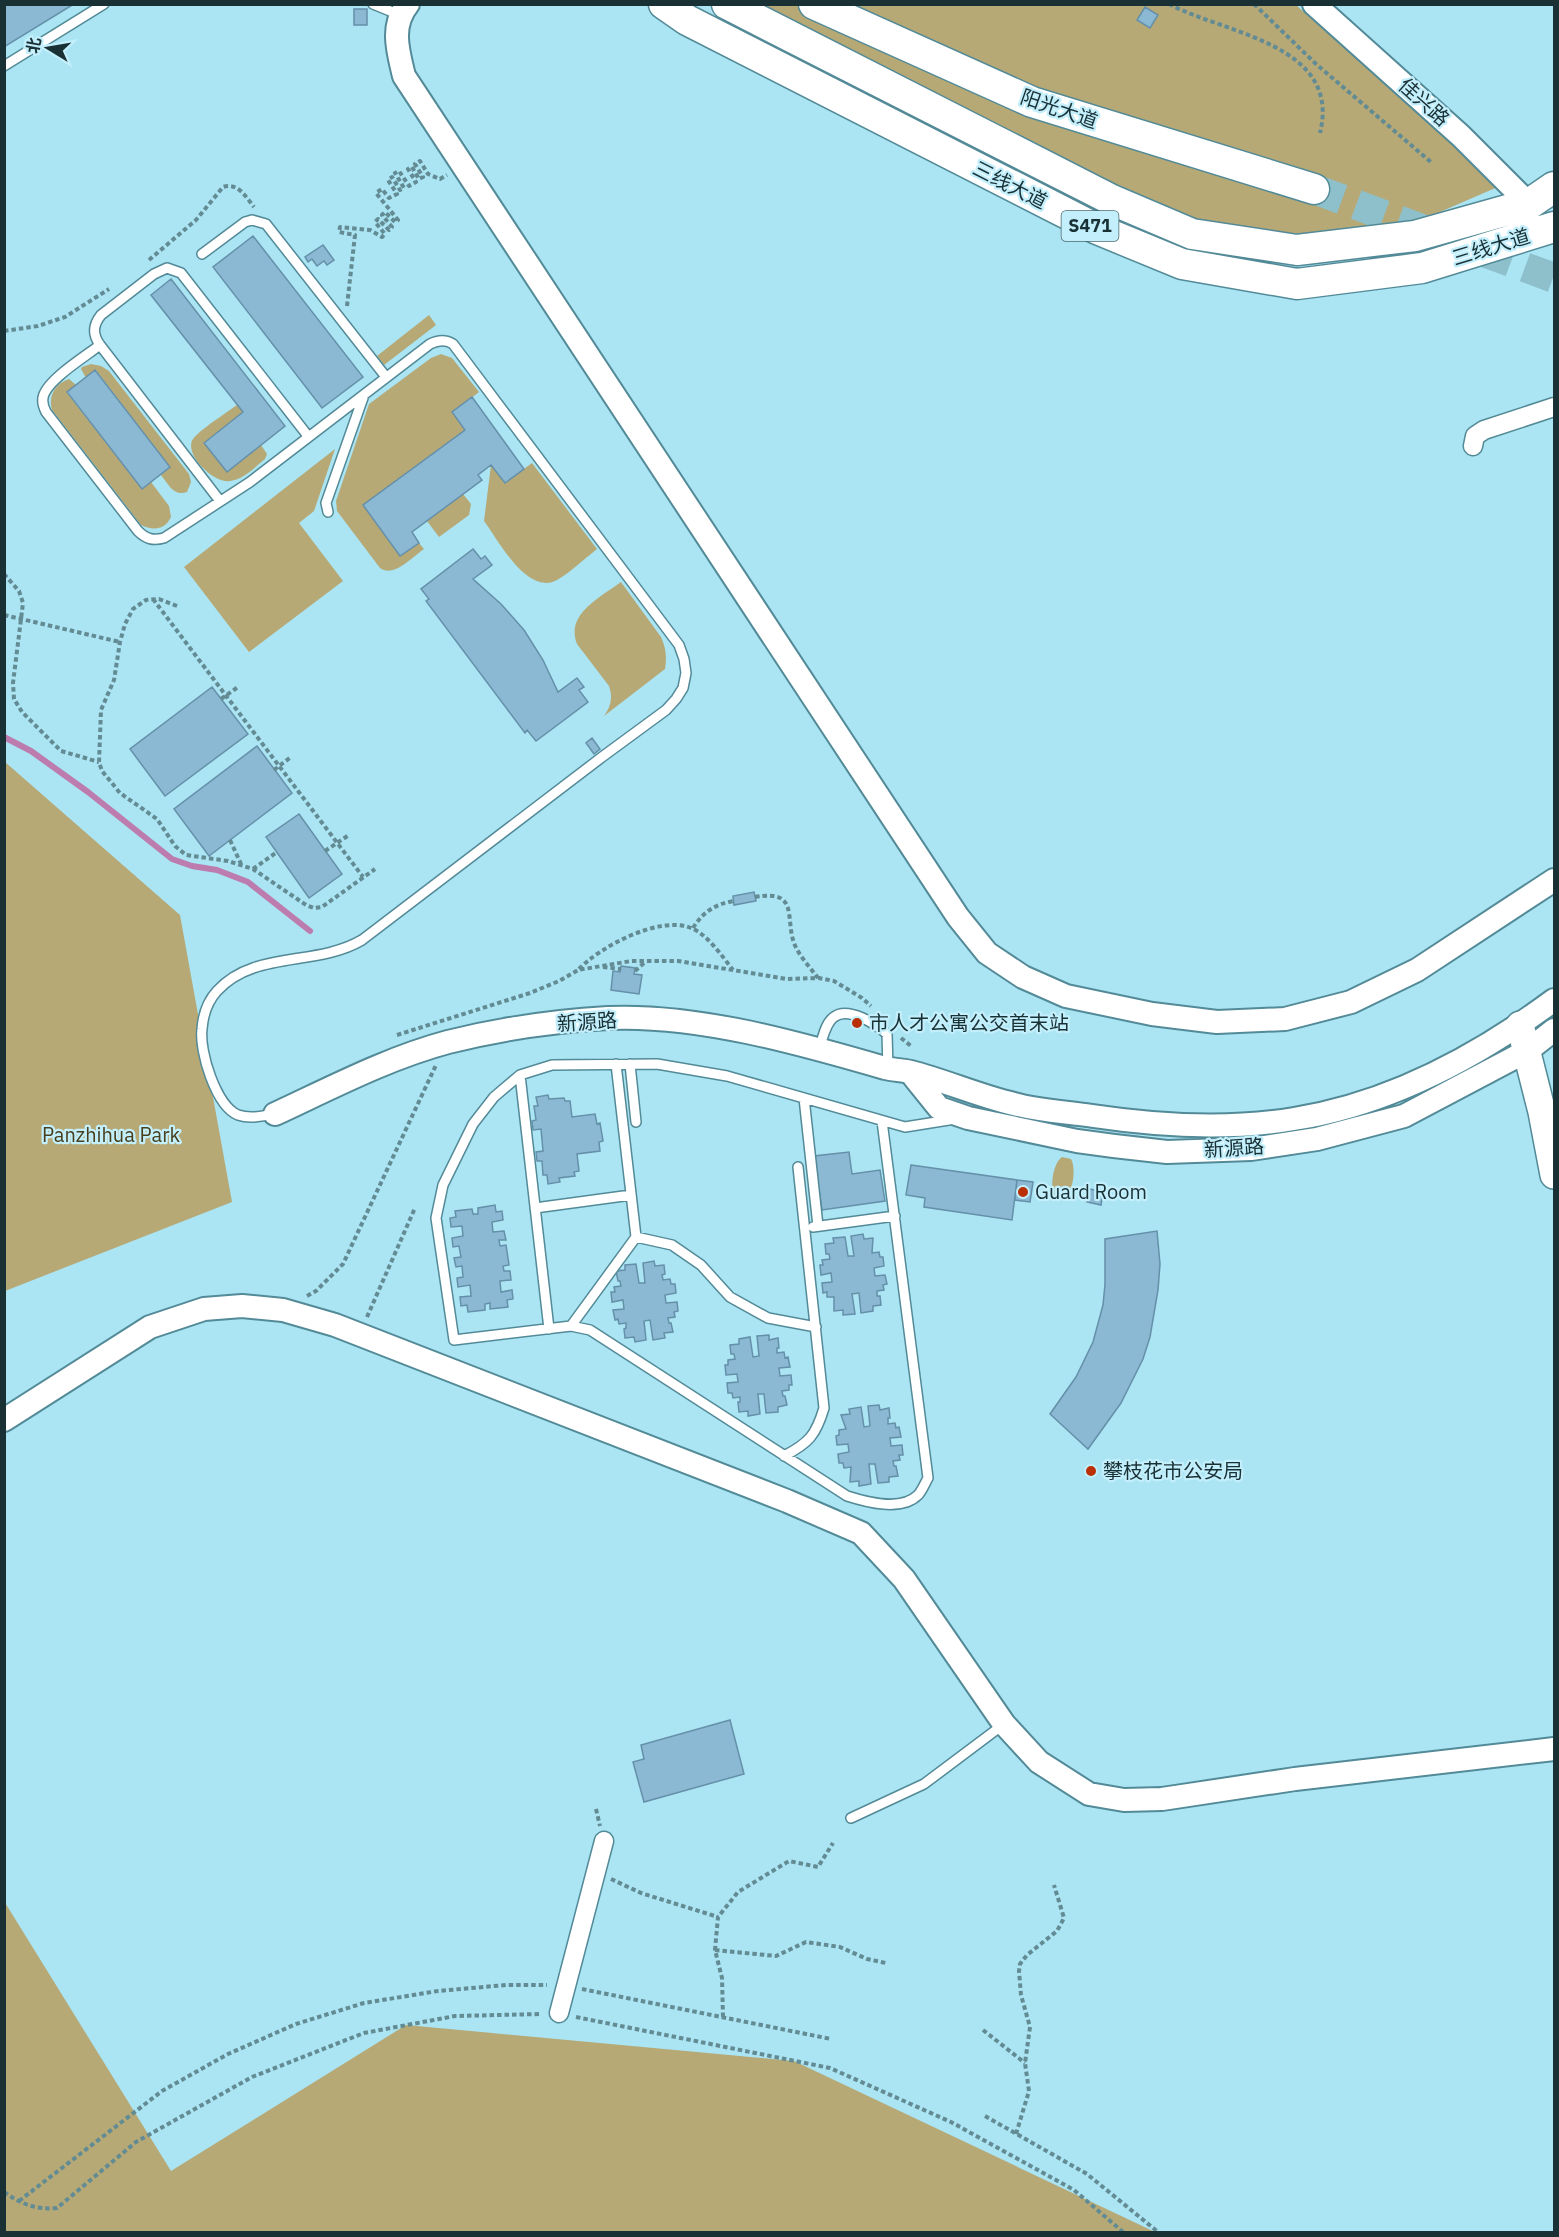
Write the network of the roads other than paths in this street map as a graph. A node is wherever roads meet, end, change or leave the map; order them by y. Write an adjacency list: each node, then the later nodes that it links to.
1 (104, 4): 8 (lane)
2 (373, 4): 7 (lane)
3 (664, 4): 11 (main road, 三线大道 / S471)
4 (727, 4): 10 (main road, 三线大道 / S471)
5 (814, 4): 9 (main road, 阳光大道)
6 (1314, 4): 10 (street, 佳兴路)
7 (404, 10): 21 (street)
8 (4, 66)
9 (1314, 189)
10 (1548, 192): 11 (main road)
11 (1553, 230)
12 (202, 254): 14 (lane)
13 (99, 345): 17 (lane); 19 (lane); 19 (lane)
14 (386, 377): 15 (lane); 31 (lane)
15 (364, 393): 17 (lane); 20 (lane)
16 (1554, 406): 18 (street)
17 (308, 436): 19 (lane)
18 (1473, 446)
19 (220, 501)
20 (328, 512)
21 (1554, 880)
22 (1554, 1000): 24 (street, 新源路)
23 (1554, 1030): 24 (street, 新源路)
24 (1524, 1038): 28 (street, 新源路); 32 (street, 新源路); 36 (main road)
25 (819, 1048): 28 (street, 新源路); 28 (lane); 31 (street, 新源路)
26 (616, 1064): 27 (lane); 29 (lane); 37 (lane)
27 (630, 1064): 30 (lane); 34 (lane)
28 (899, 1070): 32 (street, 新源路)
29 (520, 1075): 38 (lane); 45 (lane)
30 (804, 1098): 33 (lane); 40 (lane)
31 (274, 1114)
32 (968, 1118): 33 (lane)
33 (882, 1121): 39 (lane)
34 (636, 1122)
35 (798, 1167): 41 (lane)
36 (1554, 1175)
37 (631, 1195): 38 (lane); 42 (lane)
38 (535, 1208): 45 (lane)
39 (894, 1216): 40 (lane); 47 (lane)
40 (818, 1226): 41 (lane)
41 (805, 1228): 44 (lane)
42 (636, 1237): 43 (lane); 44 (lane)
43 (571, 1326): 45 (lane); 47 (lane)
44 (816, 1327): 47 (lane)
45 (549, 1329)
46 (4, 1420): 48 (street)
47 (784, 1455)
48 (1004, 1724): 49 (street); 50 (lane)
49 (1554, 1749)
50 (851, 1818)
51 (604, 1841): 52 (street)
52 (559, 2013)

